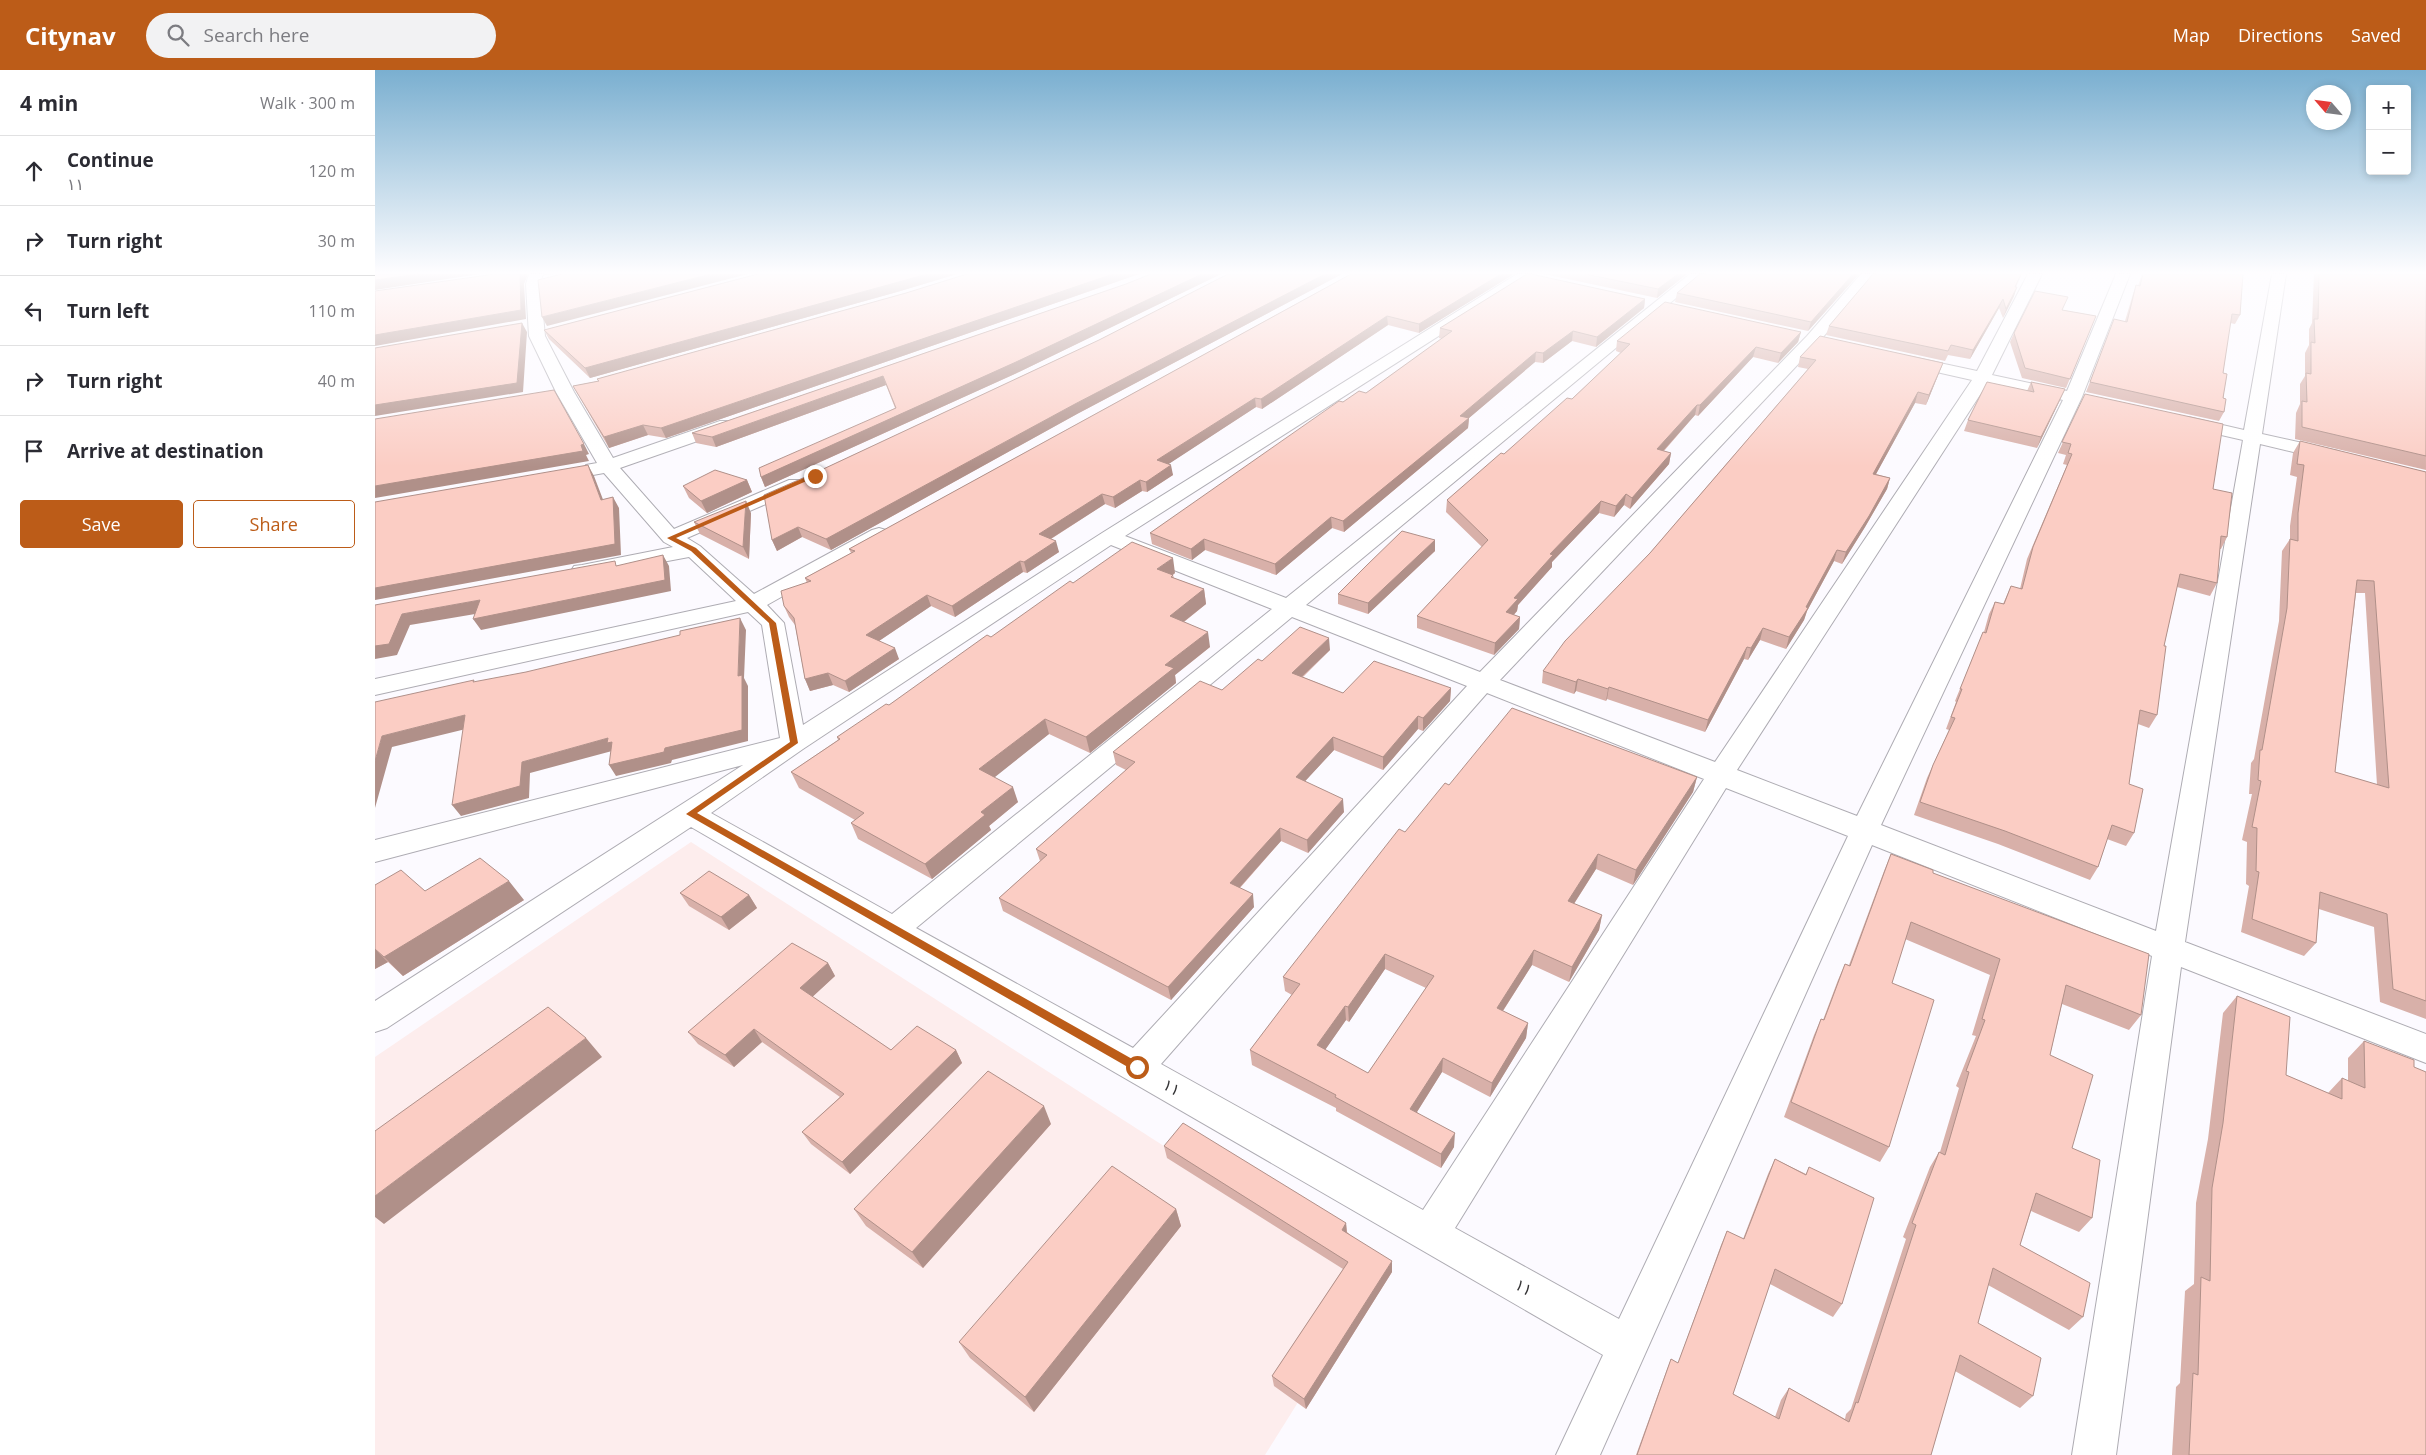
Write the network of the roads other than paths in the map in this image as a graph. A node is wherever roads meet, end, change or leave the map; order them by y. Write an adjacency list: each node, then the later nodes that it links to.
1 (541, 339): 15 (street)
2 (1430, 339): 20 (street)
3 (1620, 339): 24 (street)
4 (1813, 339): 25 (street)
5 (2002, 339): 9 (street)
6 (2102, 339): 10 (street)
7 (2269, 339): 13 (street)
8 (1888, 356): 9 (street)
9 (1982, 378): 10 (street); 28 (street)
10 (2083, 399): 30 (street)
11 (2168, 418): 13 (street)
12 (739, 421): 15 (street)
13 (2253, 436): 14 (street); 33 (street)
14 (2349, 460)
15 (608, 466): 16 (street); 19 (street)
16 (579, 471)
17 (815, 476): 19 (street)
18 (897, 524): 23 (street)
19 (671, 538): 21 (street)
20 (1109, 538): 24 (street); 27 (street)
21 (693, 550): 22 (street); 23 (street)
22 (558, 575)
23 (751, 605): 26 (street); 27 (street)
24 (1288, 607): 25 (street); 32 (street)
25 (1483, 683): 28 (street); 36 (street)
26 (375, 687)
27 (794, 743): 29 (street); 31 (street)
28 (1720, 775): 30 (street); 37 (street)
29 (690, 814): 32 (street, ۱۱); 34 (street)
30 (1864, 831): 33 (street); 38 (street)
31 (375, 851)
32 (894, 929): 36 (street, ۱۱)
33 (2167, 948): 35 (street); 40 (street)
34 (375, 1018)
35 (2426, 1049)
36 (1137, 1067): 37 (street, ۱۱)
37 (1430, 1233): 38 (street, ۱۱)
38 (1627, 1346): 39 (street)
39 (1578, 1455)
40 (2094, 1455)

